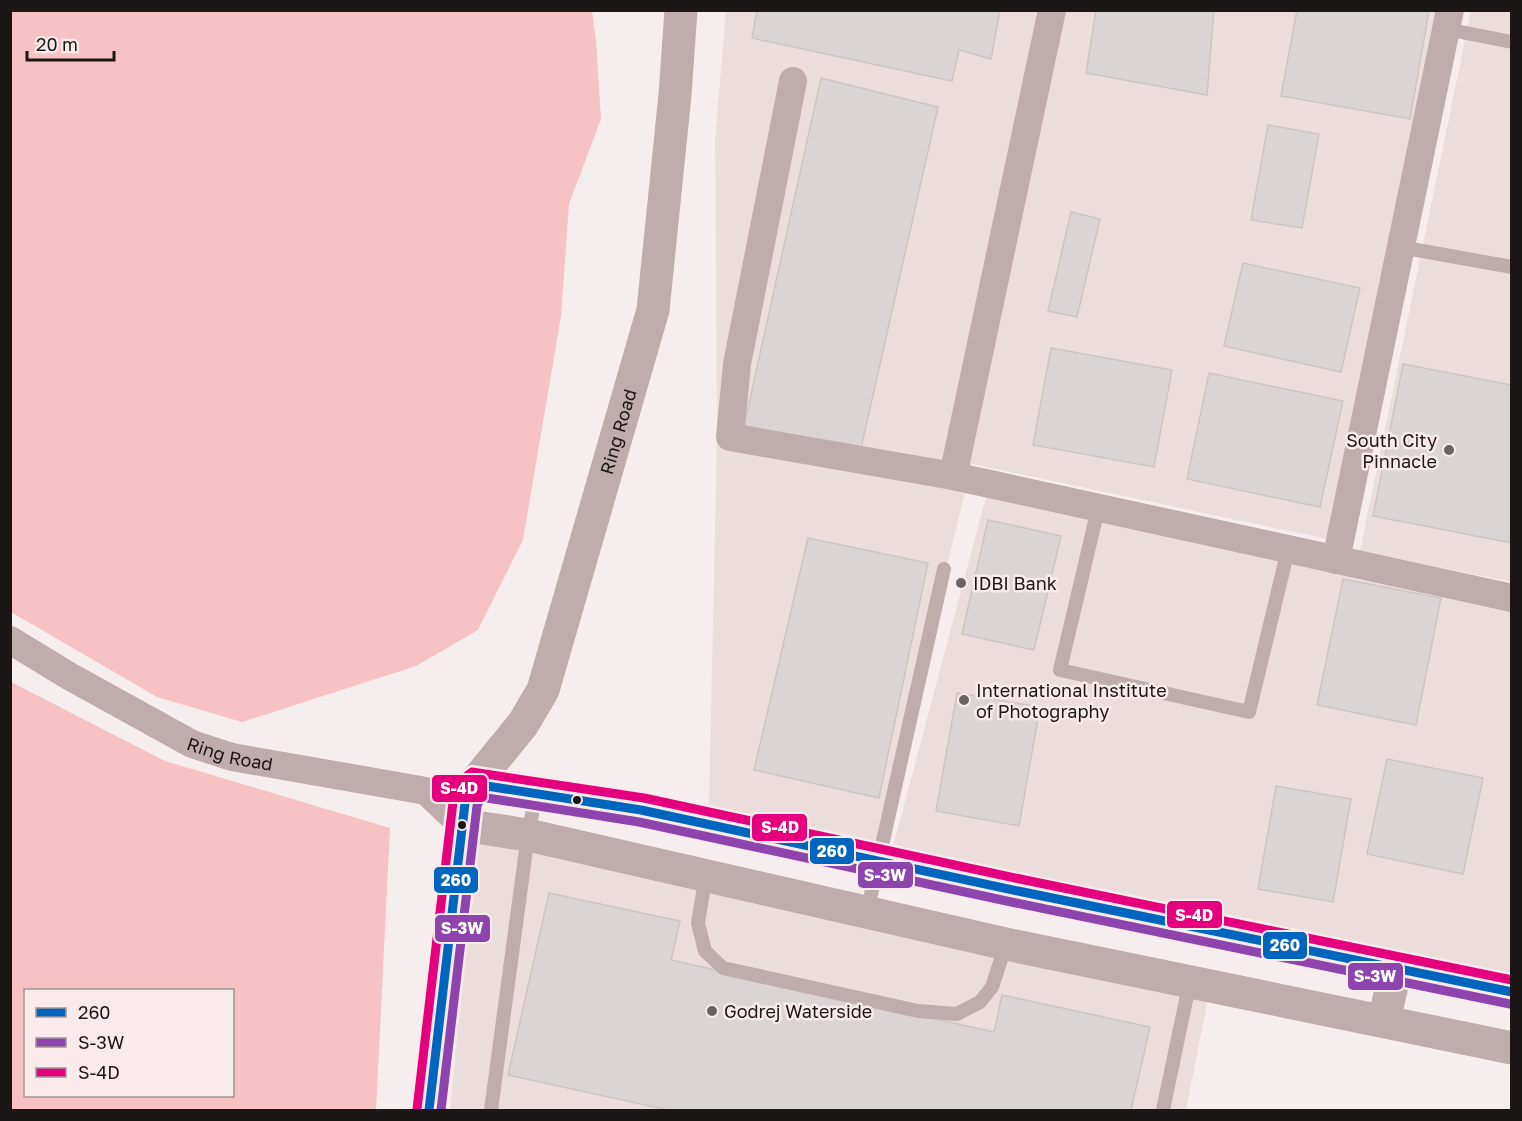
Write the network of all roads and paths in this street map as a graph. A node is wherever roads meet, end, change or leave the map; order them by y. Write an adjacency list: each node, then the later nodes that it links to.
1 (681, 10): 15 (street, Ring Road)
2 (1052, 10): 8 (street)
3 (1448, 20): 4 (lane); 6 (street)
4 (1512, 42)
5 (793, 81): 8 (street)
6 (1400, 247): 7 (lane); 11 (street)
7 (1512, 267)
8 (952, 476): 9 (street)
9 (1098, 509): 10 (street); 10 (lane)
10 (1288, 550): 11 (street)
11 (1336, 560): 13 (street)
12 (944, 569): 20 (lane)
13 (1512, 598)
14 (10, 640): 16 (street, Ring Road)
15 (474, 784): 16 (street, Ring Road); 17 (street); 18 (street, Ring Road)
16 (426, 791): 18 (street)
17 (536, 794): 19 (lane); 20 (street)
18 (462, 825): 19 (street); 29 (street, Ring Road)
19 (528, 835): 21 (street); 30 (lane)
20 (879, 862): 22 (lane); 24 (street)
21 (706, 875): 22 (street); 23 (lane)
22 (867, 912): 23 (street)
23 (1006, 944): 25 (street)
24 (1396, 968): 26 (street); 27 (street)
25 (1190, 981): 27 (street); 31 (lane)
26 (1512, 992)
27 (1384, 1021): 28 (street)
28 (1512, 1048)
29 (429, 1110)
30 (491, 1110)
31 (1164, 1110)

